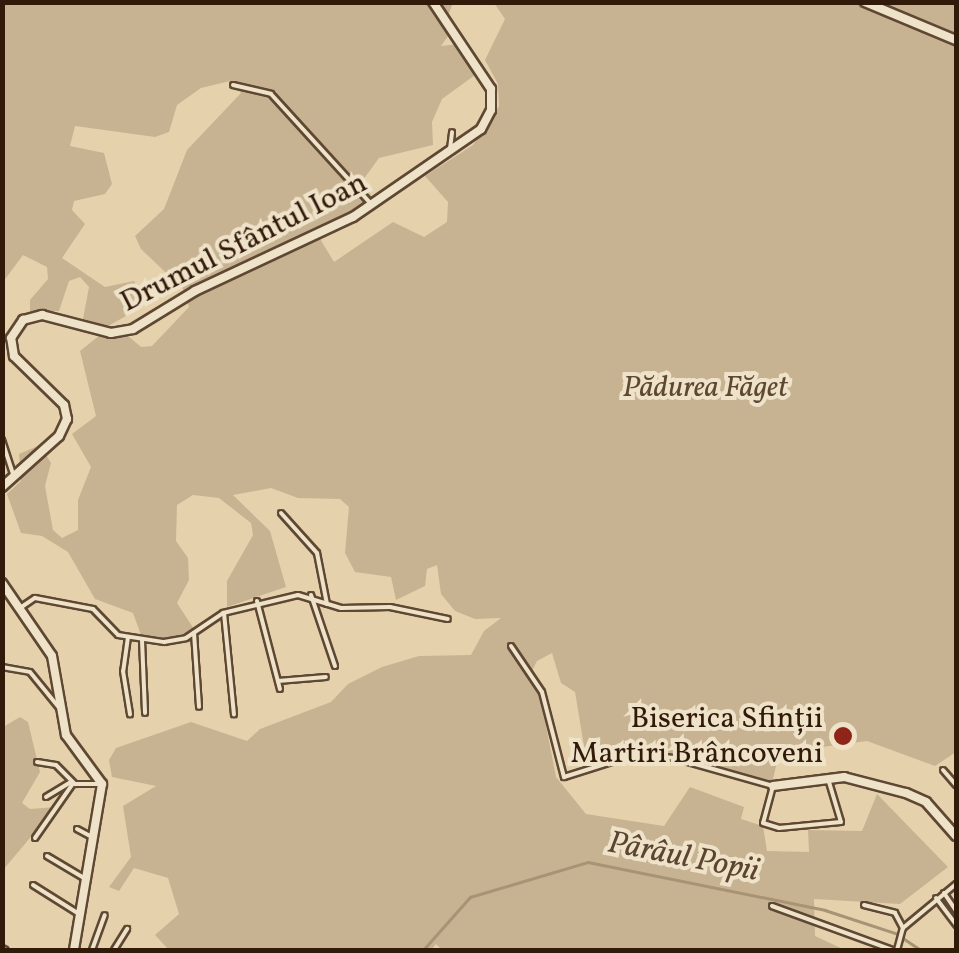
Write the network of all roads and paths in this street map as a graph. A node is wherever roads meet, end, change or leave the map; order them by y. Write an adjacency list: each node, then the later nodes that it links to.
1 (433, 2): 6 (main road, Drumul Sfântul Ioan)
2 (865, 2): 3 (main road)
3 (956, 40)
4 (234, 85): 7 (street)
5 (452, 132): 6 (street)
6 (448, 154): 7 (main road, Drumul Sfântul Ioan)
7 (372, 205): 9 (main road, Drumul Sfântul Ioan)
8 (2, 440): 9 (street)
9 (14, 477): 10 (main road, Drumul Sfântul Ioan)
10 (2, 487)
11 (281, 512): 15 (street)
12 (2, 583): 16 (main road)
13 (311, 595): 14 (street); 15 (street); 23 (street)
14 (257, 602): 17 (street); 26 (street)
15 (327, 604): 18 (street)
16 (20, 608): 20 (street); 29 (main road)
17 (224, 613): 19 (street); 32 (street)
18 (448, 619)
19 (194, 634): 21 (street); 28 (street)
20 (128, 637): 21 (street); 31 (street)
21 (142, 640): 30 (street)
22 (511, 646): 39 (street)
23 (335, 666)
24 (2, 667): 29 (street)
25 (326, 677): 26 (street)
26 (278, 681): 27 (street)
27 (280, 689)
28 (199, 707)
29 (62, 710): 37 (main road)
30 (146, 713)
31 (130, 714)
32 (234, 715)
33 (36, 762): 35 (street)
34 (943, 770): 38 (street)
35 (72, 782): 37 (street); 40 (street); 43 (street)
36 (829, 782): 39 (main road); 39 (street); 42 (main road)
37 (102, 784): 44 (main road)
38 (956, 785)
39 (773, 786)
40 (46, 798)
41 (77, 829): 44 (street)
42 (955, 831)
43 (35, 838)
44 (92, 838): 46 (main road)
45 (47, 856): 46 (street)
46 (84, 878): 54 (main road)
47 (956, 884): 49 (street)
48 (33, 885): 54 (street)
49 (944, 893): 50 (street); 53 (street)
50 (936, 898): 56 (street); 58 (street)
51 (864, 905): 58 (street)
52 (772, 906): 62 (street)
53 (956, 910)
54 (79, 914): 59 (main road)
55 (105, 914): 60 (street)
56 (956, 925)
57 (127, 928): 61 (street)
58 (903, 928): 62 (street)
59 (74, 950)
60 (92, 950)
61 (114, 950)
62 (894, 950)

